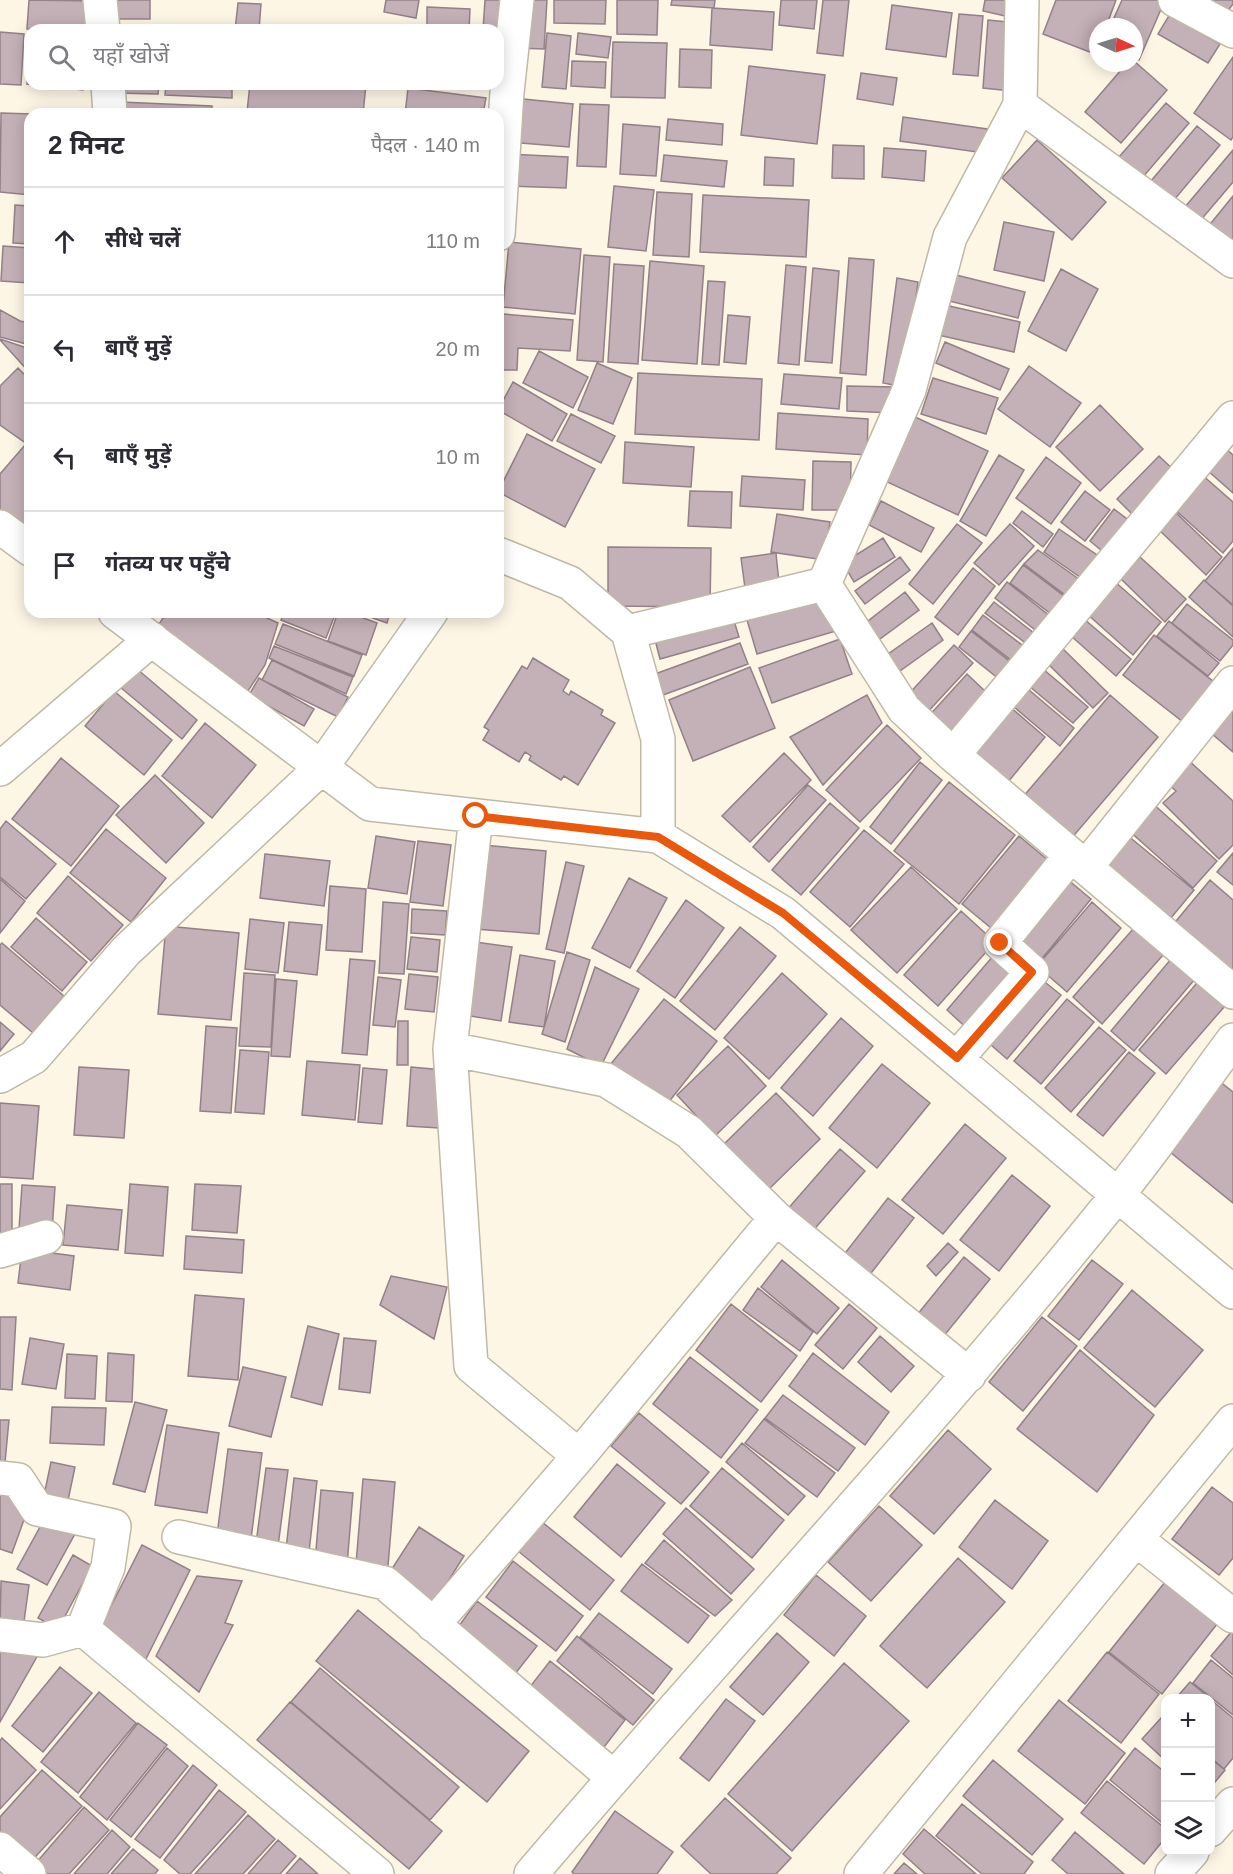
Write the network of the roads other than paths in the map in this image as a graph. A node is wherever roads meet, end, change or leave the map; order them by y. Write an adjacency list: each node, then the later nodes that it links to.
1 (100, 0): 5 (street)
2 (517, 0): 10 (street)
3 (1022, 0): 8 (street)
4 (1175, 0): 6 (street)
5 (102, 24)
6 (1233, 31)
7 (108, 90): 9 (street)
8 (1020, 105): 11 (street); 16 (street)
9 (110, 108)
10 (504, 139)
11 (1233, 261)
12 (1233, 418): 22 (street)
13 (0, 527): 14 (street)
14 (24, 545)
15 (504, 556): 19 (street)
16 (824, 584): 19 (street); 22 (street)
17 (123, 618): 20 (street)
18 (427, 618): 23 (street)
19 (628, 632): 26 (street)
20 (152, 639): 23 (street); 24 (street)
21 (1233, 683): 27 (street)
22 (953, 755): 27 (street)
23 (321, 768): 25 (street); 32 (street)
24 (0, 769)
25 (476, 816): 26 (street); 30 (street)
26 (658, 837): 31 (street)
27 (1078, 861): 28 (street); 31 (street)
28 (1233, 992)
29 (1233, 1040): 33 (street)
30 (450, 1049): 34 (street); 40 (street)
31 (957, 1058): 33 (street)
32 (0, 1076)
33 (1117, 1196): 37 (street); 38 (street)
34 (776, 1218): 38 (street); 40 (street)
35 (46, 1236): 36 (street)
36 (0, 1251)
37 (1233, 1292)
38 (969, 1375): 48 (street)
39 (1233, 1422): 43 (street)
40 (579, 1456): 45 (street)
41 (0, 1478): 46 (street)
42 (179, 1537): 45 (street)
43 (1136, 1539): 44 (street); 56 (street)
44 (1233, 1616)
45 (433, 1625): 48 (street)
46 (83, 1629): 47 (street); 54 (street)
47 (0, 1635)
48 (613, 1777): 55 (street)
49 (1233, 1804): 50 (street)
50 (1215, 1824)
51 (0, 1849): 53 (street)
52 (1188, 1856): 57 (street)
53 (29, 1874)
54 (377, 1874)
55 (531, 1874)
56 (861, 1874)
57 (1172, 1874)

